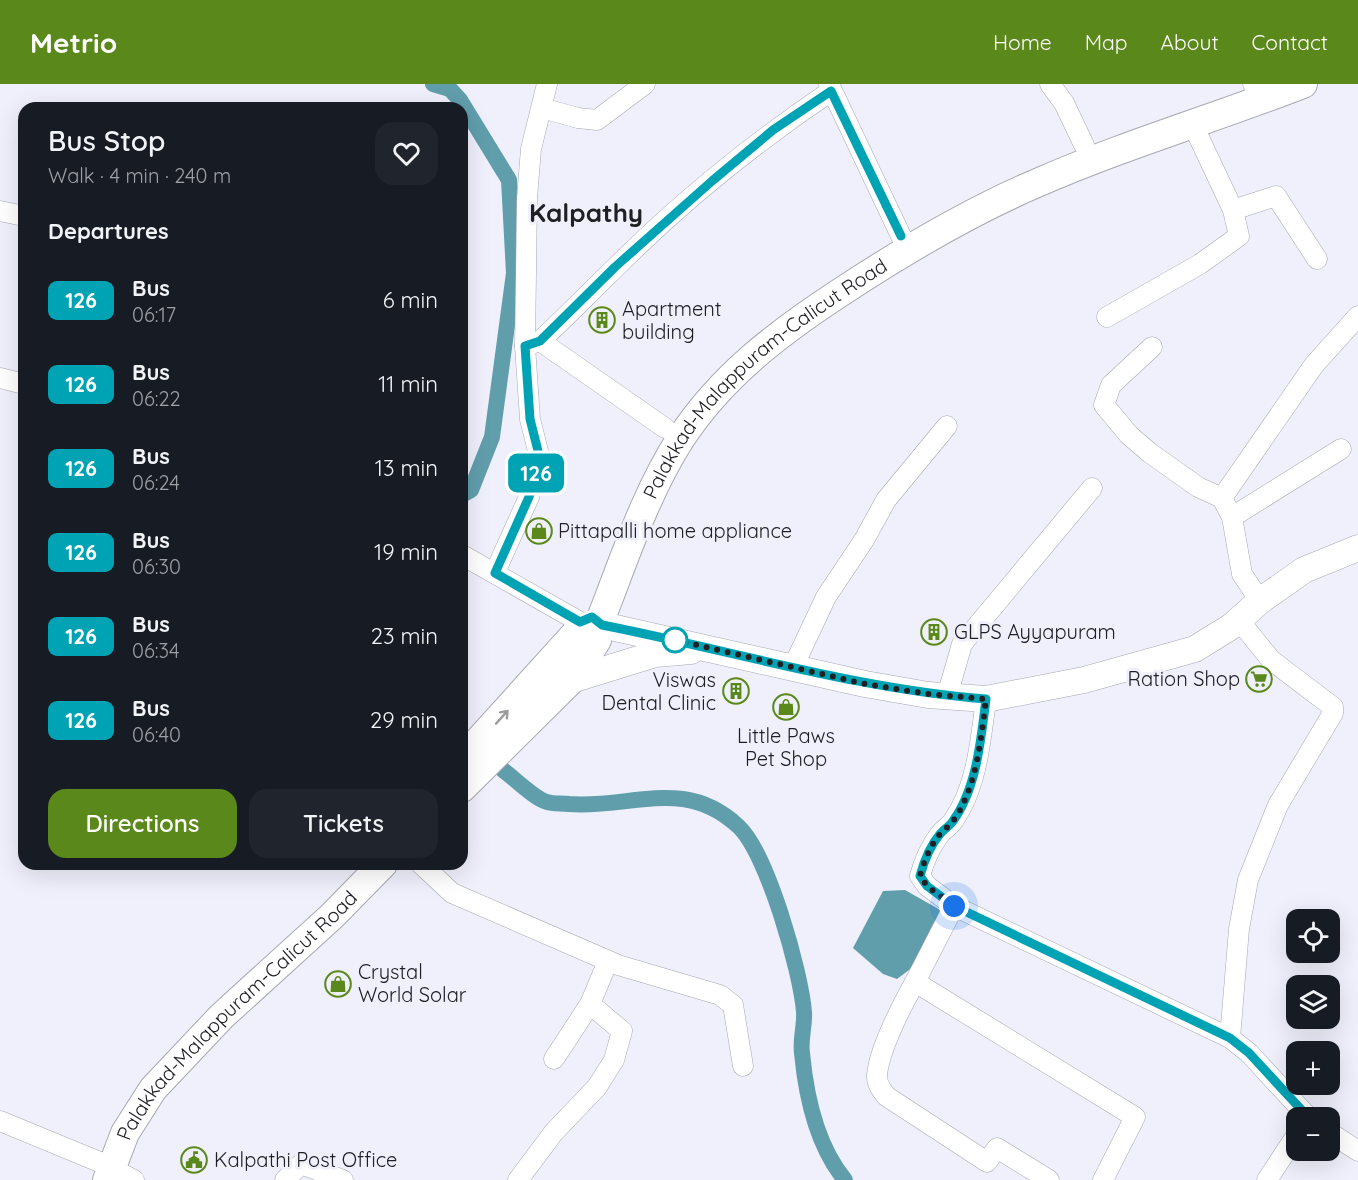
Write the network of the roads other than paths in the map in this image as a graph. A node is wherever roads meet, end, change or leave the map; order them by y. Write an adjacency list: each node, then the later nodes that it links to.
1 (547, 84): 7 (street)
2 (645, 84): 7 (street)
3 (1050, 84): 9 (street)
4 (1254, 84): 9 (highway, Palakkad-Malappuram-Calicut Road)
5 (1303, 84): 8 (highway, Palakkad-Malappuram-Calicut Road)
6 (830, 87): 13 (street); 17 (street)
7 (542, 108): 17 (street)
8 (1193, 125): 10 (street); 32 (highway, Palakkad-Malappuram-Calicut Road)
9 (1084, 145): 13 (highway, Palakkad-Malappuram-Calicut Road)
10 (1233, 210): 14 (street); 16 (street)
11 (0, 211): 12 (street)
12 (18, 215)
13 (901, 236): 22 (highway, Palakkad-Malappuram-Calicut Road)
14 (1317, 259)
15 (1358, 316): 25 (street)
16 (1107, 317)
17 (532, 344): 22 (street); 29 (street)
18 (1152, 347): 25 (street)
19 (0, 378): 20 (street)
20 (18, 382)
21 (947, 426): 34 (street)
22 (665, 428): 32 (highway, Palakkad-Malappuram-Calicut Road)
23 (1341, 449): 26 (street)
24 (1092, 488): 36 (street)
25 (1222, 498): 26 (street)
26 (1232, 517): 30 (street)
27 (1358, 548): 30 (main road)
28 (468, 558): 29 (street)
29 (495, 573): 32 (street)
30 (1260, 601): 31 (main road)
31 (1238, 619): 37 (main road); 47 (street)
32 (590, 626): 33 (main road); 35 (highway, Palakkad-Malappuram-Calicut Road); 38 (highway, Palakkad-Malappuram-Calicut Road, one-way to 32)
33 (715, 649): 34 (main road); 35 (main road)
34 (793, 667): 36 (main road)
35 (571, 680): 39 (highway, Palakkad-Malappuram-Calicut Road)
36 (947, 696): 37 (main road)
37 (986, 699): 43 (street)
38 (468, 753)
39 (468, 782)
40 (352, 870): 55 (highway, Palakkad-Malappuram-Calicut Road)
41 (377, 870): 55 (highway, Palakkad-Malappuram-Calicut Road)
42 (427, 870): 44 (street)
43 (954, 906): 45 (street); 47 (street)
44 (608, 961): 46 (street); 49 (street)
45 (915, 982): 56 (street); 60 (street)
46 (590, 1004): 48 (street); 59 (street)
47 (1230, 1038): 50 (street)
48 (554, 1059)
49 (744, 1066)
50 (1299, 1107)
51 (0, 1121): 55 (street)
52 (1340, 1139): 54 (street)
53 (1286, 1151): 61 (street)
54 (1358, 1151)
55 (110, 1174)
56 (1042, 1178)
57 (285, 1180): 58 (street)
58 (343, 1180)
59 (518, 1180)
60 (1103, 1180)
61 (1267, 1180)

